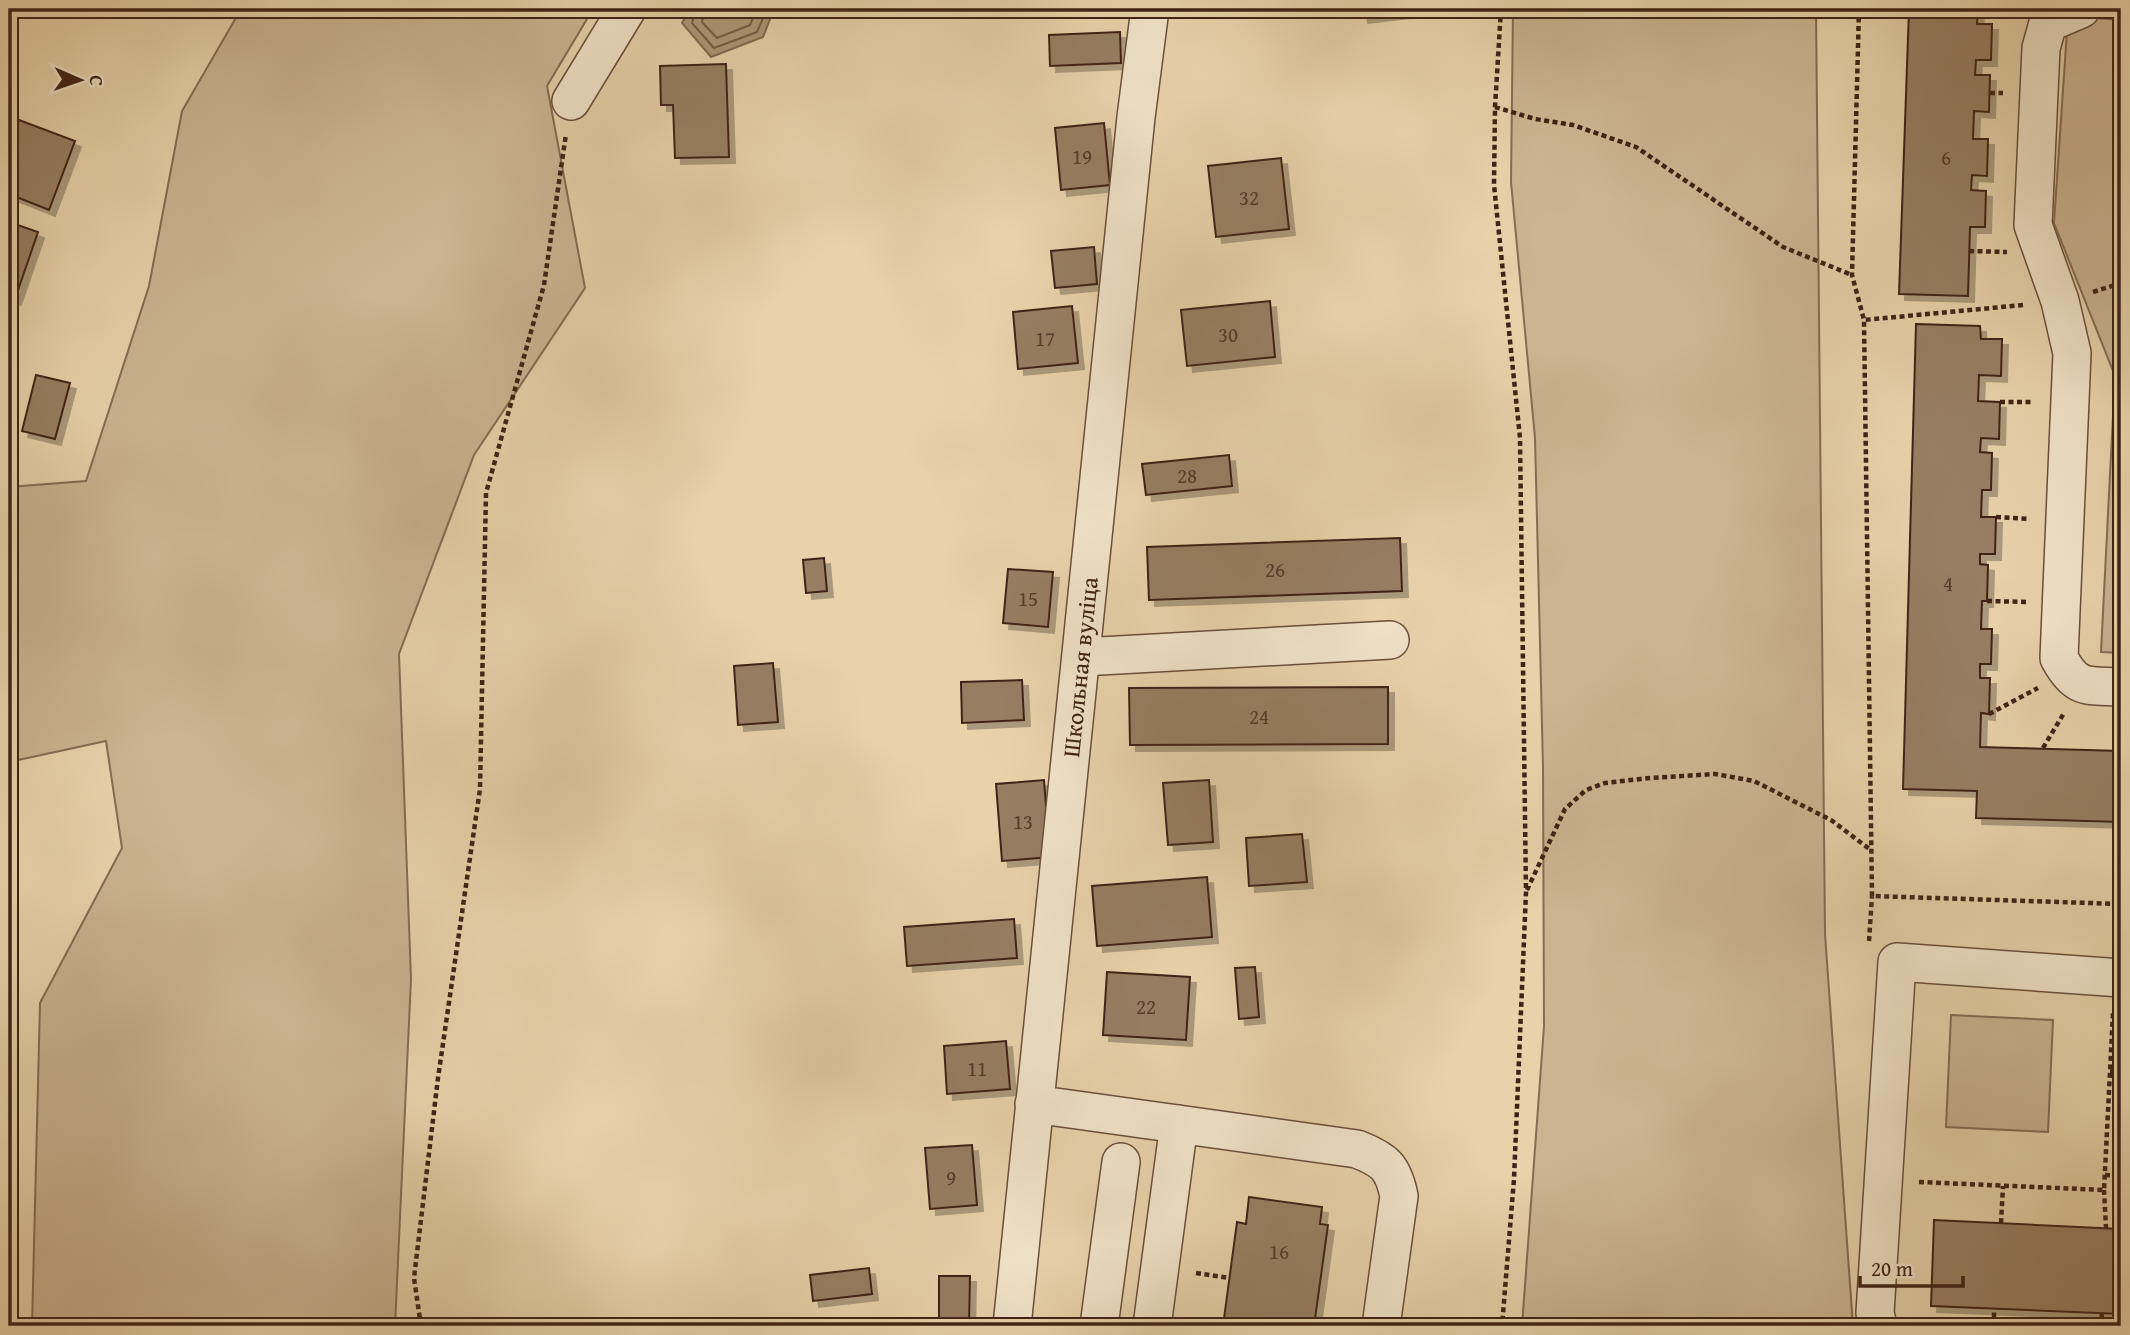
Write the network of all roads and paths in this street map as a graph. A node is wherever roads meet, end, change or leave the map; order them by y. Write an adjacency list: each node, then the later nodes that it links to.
1 (627, 9): 6 (street)
2 (1150, 9): 12 (street, Школьная вуліца)
3 (1501, 9): 7 (path)
4 (1859, 9): 8 (path)
5 (2081, 9): 9 (street)
6 (570, 101): 36 (path)
7 (1495, 107): 8 (path); 17 (path)
8 (1852, 275): 10 (path)
9 (2060, 301): 10 (path); 13 (street)
10 (1864, 320): 16 (path)
11 (1390, 640): 12 (street)
12 (1082, 657): 22 (street, Школьная вуліца)
13 (2067, 673): 14 (street); 15 (path)
14 (2121, 687)
15 (1989, 714)
16 (1872, 851): 17 (path); 18 (path)
17 (1526, 892): 41 (path)
18 (2121, 905)
19 (2118, 978): 20 (path); 27 (street)
20 (2110, 1071): 21 (path); 25 (path)
21 (2121, 1071)
22 (1034, 1104): 23 (street); 37 (street, Школьная вуліца)
23 (1179, 1124): 31 (street); 40 (street)
24 (1121, 1162): 30 (street)
25 (2105, 1175): 26 (path); 29 (path)
26 (2121, 1176)
27 (1885, 1181): 28 (path); 42 (street)
28 (2003, 1186): 29 (path); 32 (path)
29 (2104, 1190): 33 (path)
30 (1116, 1198): 31 (street); 38 (street)
31 (1168, 1205): 39 (street)
32 (2001, 1223)
33 (2106, 1228)
34 (1994, 1309): 43 (path)
35 (2102, 1313): 44 (path)
36 (421, 1326)
37 (1012, 1326)
38 (1099, 1326)
39 (1152, 1326)
40 (1381, 1326)
41 (1502, 1326)
42 (1878, 1326)
43 (1994, 1326)
44 (2101, 1326)

